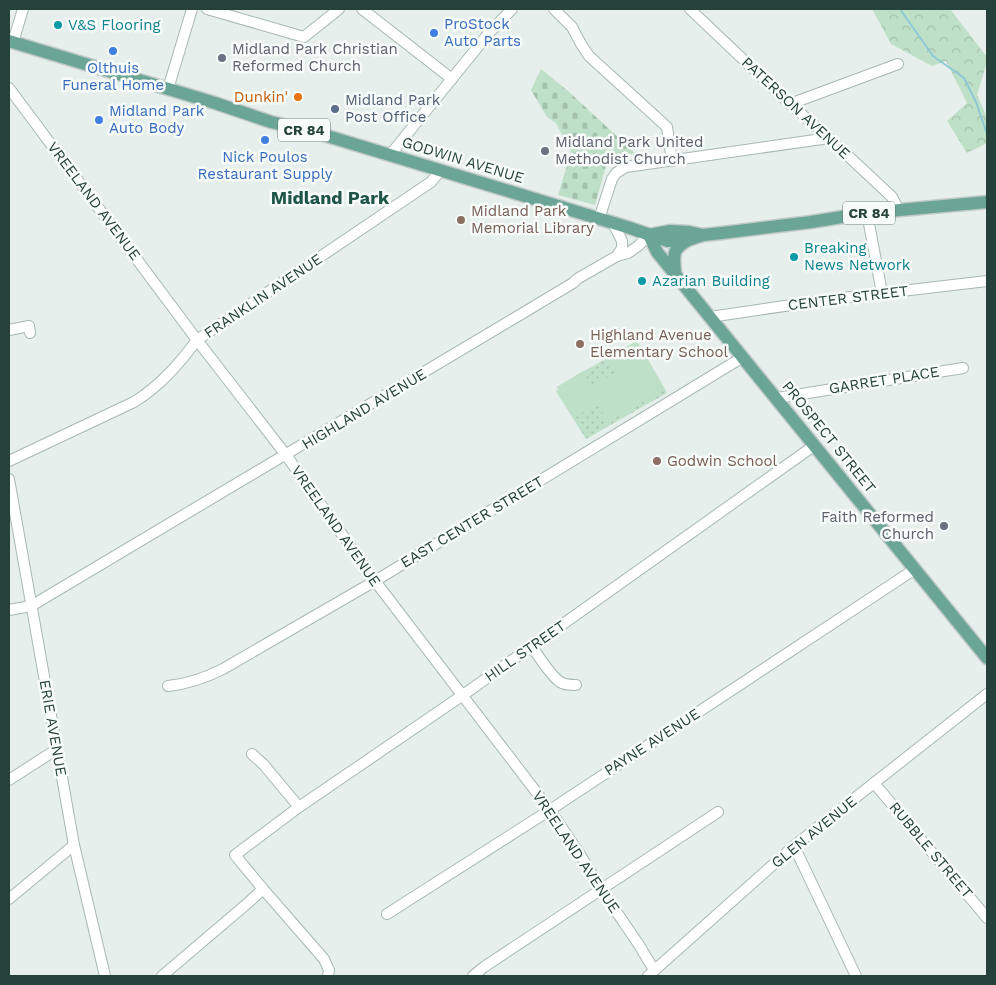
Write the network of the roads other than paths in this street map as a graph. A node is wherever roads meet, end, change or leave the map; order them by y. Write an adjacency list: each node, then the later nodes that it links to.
1 (23, 9): 9 (street)
2 (192, 9): 13 (street)
3 (208, 9): 4 (street)
4 (339, 9)
5 (362, 9): 11 (street)
6 (512, 9): 11 (street)
7 (554, 9): 17 (street)
8 (690, 9): 14 (street, PATERSON AVENUE)
9 (11, 41): 13 (main road, GODWIN AVENUE / CR 84)
10 (898, 64): 14 (street)
11 (452, 79): 16 (street)
12 (9, 88): 34 (street, VREELAND AVENUE)
13 (168, 89): 16 (main road, GODWIN AVENUE / CR 84)
14 (790, 104): 15 (street, PATERSON AVENUE)
15 (829, 138): 17 (street); 20 (street, PATERSON AVENUE)
16 (390, 155): 18 (main road, GODWIN AVENUE / CR 84)
17 (672, 161): 22 (street)
18 (440, 171): 22 (main road, GODWIN AVENUE / CR 84); 34 (street, FRANKLIN AVENUE)
19 (987, 202): 20 (main road, GODWIN AVENUE / CR 84)
20 (898, 209): 21 (main road, GODWIN AVENUE / CR 84)
21 (867, 213): 25 (main road, GODWIN AVENUE / CR 84); 30 (street)
22 (599, 219): 23 (main road, GODWIN AVENUE / CR 84)
23 (613, 223): 24 (main road, GODWIN AVENUE / CR 84); 27 (street)
24 (649, 234): 25 (main road, GODWIN AVENUE / CR 84); 26 (main road, GODWIN AVENUE / CR 84); 27 (street, HIGHLAND AVENUE); 28 (main road, PROSPECT STREET)
25 (702, 234): 26 (main road, GODWIN AVENUE / CR 84)
26 (688, 240): 28 (main road)
27 (617, 256): 39 (street, HIGHLAND AVENUE)
28 (675, 273): 31 (main road, PROSPECT STREET)
29 (987, 282): 30 (street, CENTER STREET)
30 (882, 293): 31 (street, CENTER STREET)
31 (710, 316): 35 (main road, PROSPECT STREET)
32 (9, 330): 33 (street)
33 (30, 333)
34 (198, 340): 39 (street, VREELAND AVENUE); 40 (street, FRANKLIN AVENUE)
35 (743, 357): 37 (main road, PROSPECT STREET); 43 (street, EAST CENTER STREET)
36 (963, 368): 37 (street, GARRET PLACE)
37 (776, 398): 38 (main road, PROSPECT STREET)
38 (815, 445): 42 (main road, PROSPECT STREET); 46 (street, HILL STREET)
39 (286, 455): 43 (street, VREELAND AVENUE); 44 (street, HIGHLAND AVENUE)
40 (9, 461)
41 (9, 478): 44 (street, ERIE AVENUE)
42 (915, 569): 47 (main road, PROSPECT STREET); 57 (street, PAYNE AVENUE)
43 (375, 581): 49 (street, EAST CENTER STREET); 51 (street, VREELAND AVENUE)
44 (31, 606): 45 (street); 52 (street, ERIE AVENUE)
45 (9, 610)
46 (532, 646): 48 (street); 51 (street, HILL STREET)
47 (987, 658)
48 (576, 685)
49 (168, 686)
50 (987, 694): 55 (street, GLEN AVENUE)
51 (463, 695): 56 (street, HILL STREET); 57 (street, VREELAND AVENUE)
52 (57, 749): 54 (street); 59 (street, ERIE AVENUE)
53 (252, 754): 56 (street)
54 (9, 780)
55 (874, 782): 60 (street, GLEN AVENUE); 65 (street, RUBBLE STREET)
56 (299, 808): 61 (street, HILL STREET)
57 (550, 810): 62 (street, VREELAND AVENUE); 64 (street, PAYNE AVENUE)
58 (718, 812): 62 (street)
59 (74, 845): 63 (street); 67 (street, ERIE AVENUE)
60 (794, 846): 66 (street, GLEN AVENUE); 71 (street)
61 (263, 889): 68 (street); 69 (street)
62 (601, 889): 66 (street, VREELAND AVENUE); 70 (street)
63 (9, 899)
64 (387, 914)
65 (987, 918)
66 (651, 973)
67 (105, 976)
68 (162, 976)
69 (328, 976)
70 (472, 976)
71 (856, 976)

